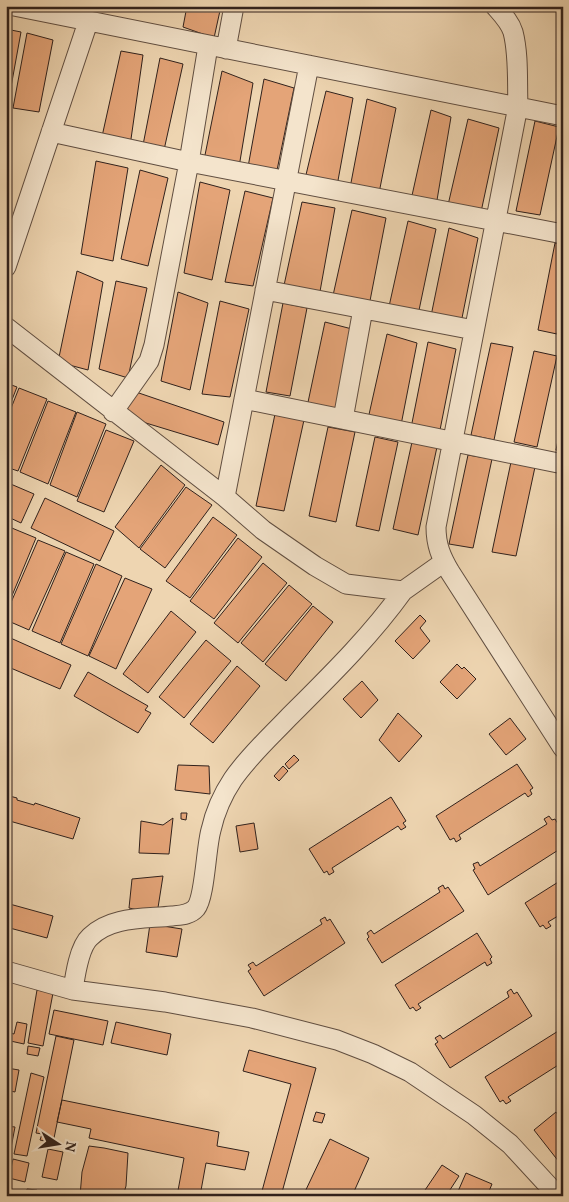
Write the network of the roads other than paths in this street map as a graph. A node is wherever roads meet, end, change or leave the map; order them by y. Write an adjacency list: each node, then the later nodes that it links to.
1 (14, 6): 4 (street)
2 (234, 6): 6 (street)
3 (495, 6): 8 (street)
4 (35, 8): 5 (street)
5 (88, 22): 6 (street); 10 (street)
6 (217, 47): 7 (street); 11 (street)
7 (309, 65): 8 (street); 12 (street)
8 (518, 106): 9 (street); 13 (street)
9 (563, 116)
10 (51, 132): 11 (street); 15 (street)
11 (189, 162): 12 (street); 21 (street)
12 (287, 180): 13 (street); 16 (street)
13 (495, 222): 14 (street); 19 (street)
14 (563, 234)
15 (6, 267)
16 (265, 290): 17 (street); 20 (street)
17 (363, 309): 19 (street); 22 (street)
18 (6, 328): 21 (street)
19 (474, 330): 23 (street)
20 (244, 399): 22 (street); 25 (street)
21 (113, 412): 25 (street)
22 (343, 419): 23 (street)
23 (453, 442): 24 (street); 26 (street)
24 (563, 464)
25 (224, 498): 27 (street)
26 (444, 562): 27 (street); 28 (street)
27 (403, 591): 30 (street)
28 (563, 748)
29 (6, 971): 30 (street)
30 (73, 990): 31 (street)
31 (558, 1196)

